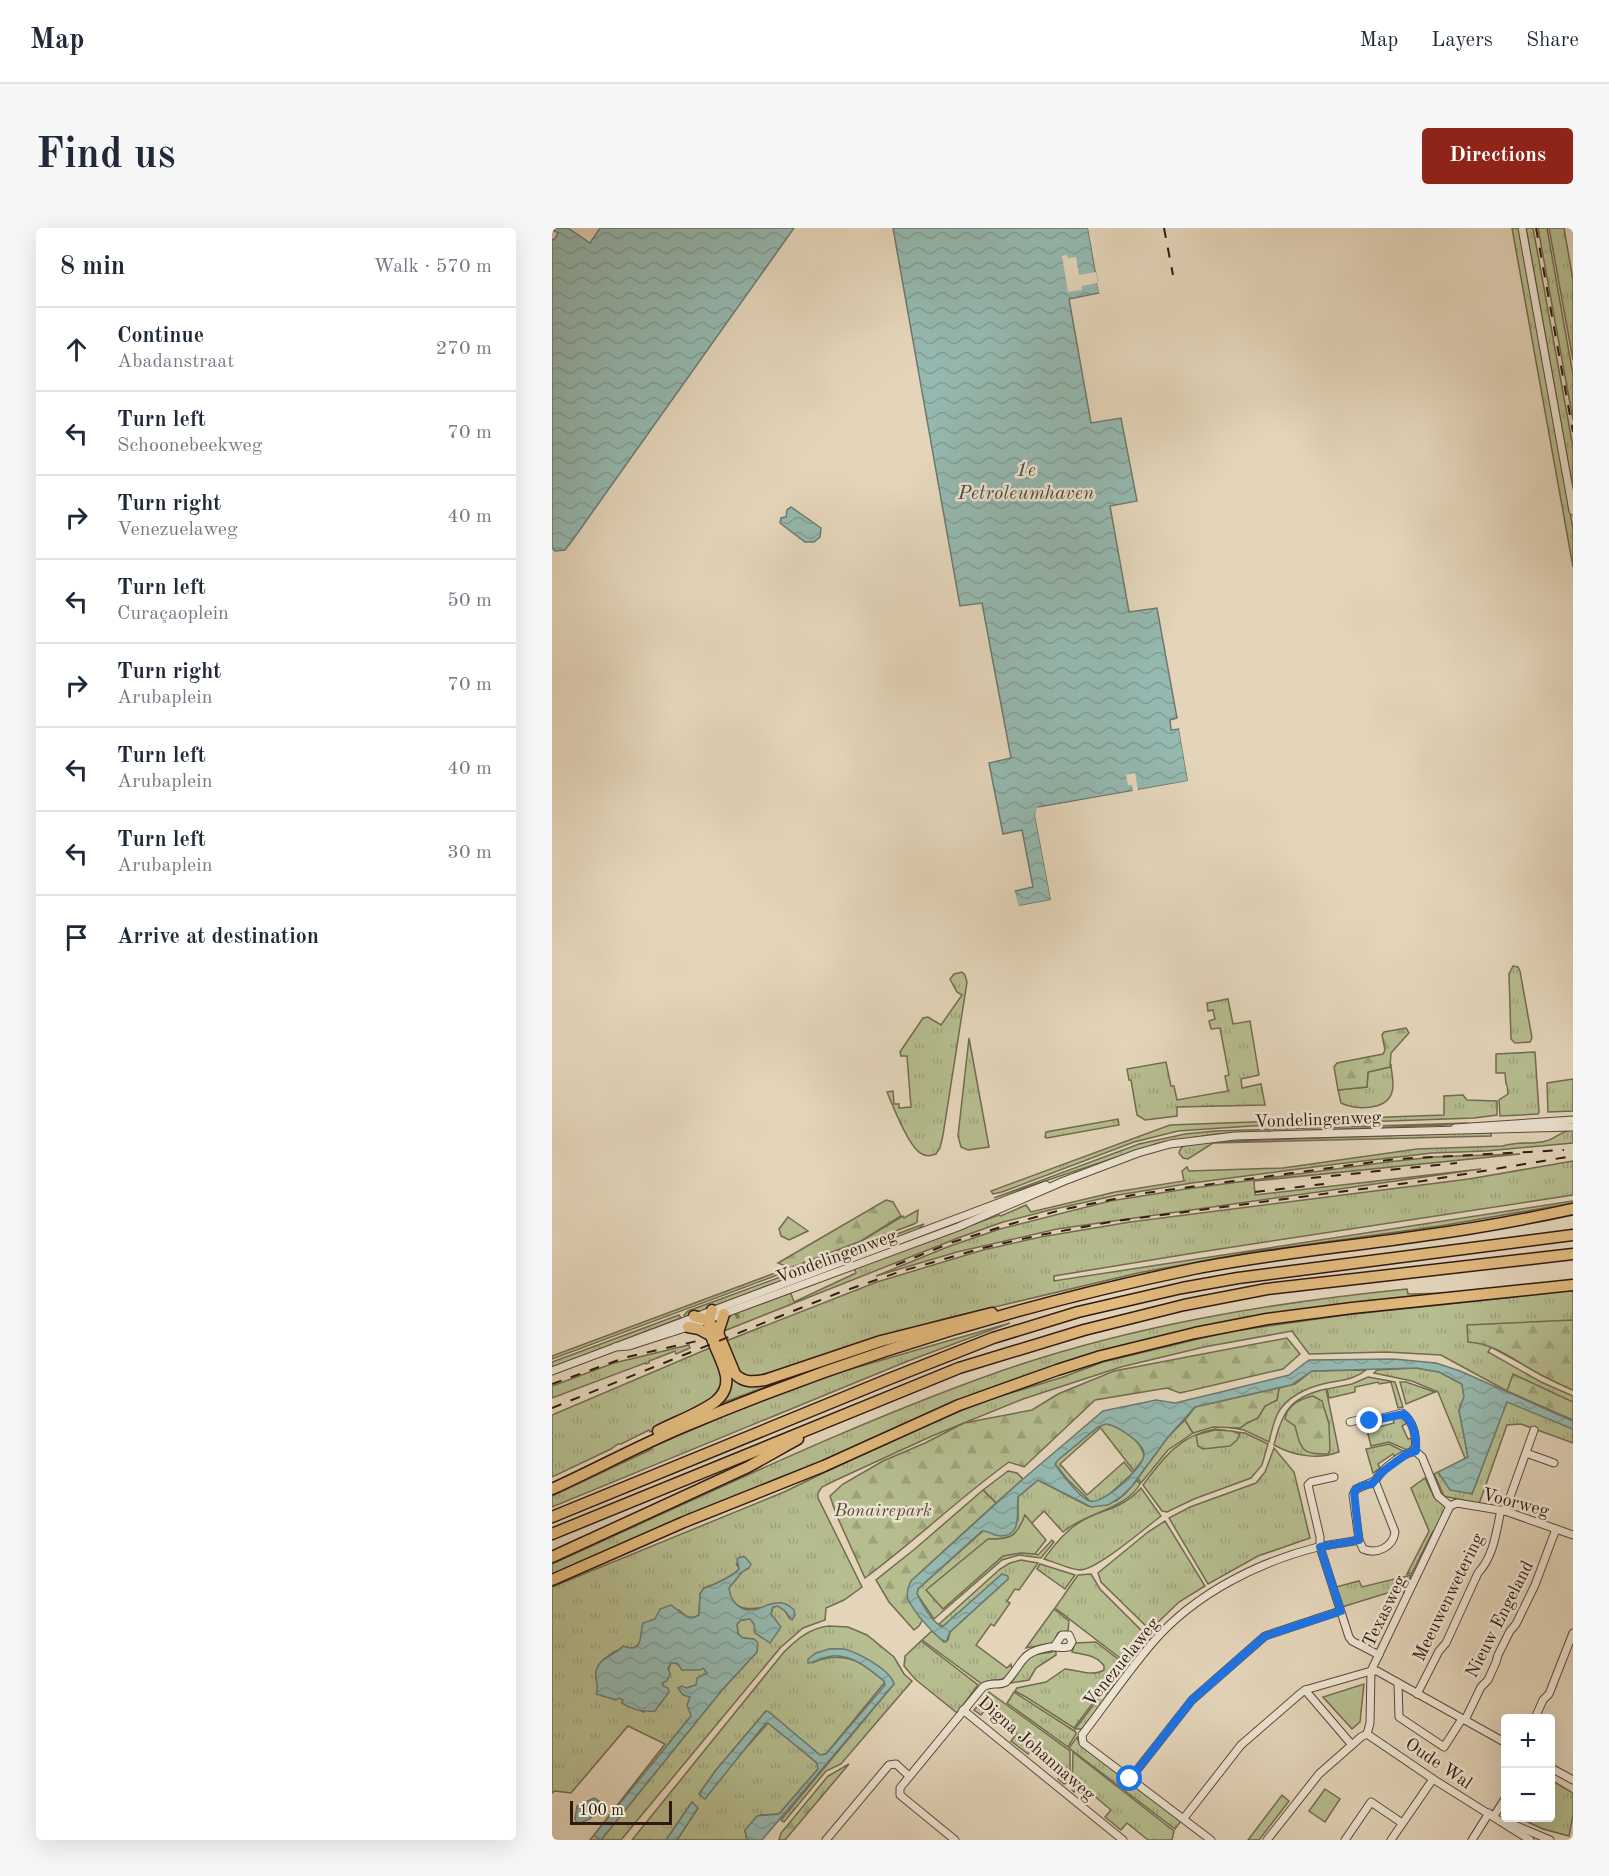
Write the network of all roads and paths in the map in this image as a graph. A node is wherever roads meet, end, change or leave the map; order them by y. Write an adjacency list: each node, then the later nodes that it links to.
1 (1522, 228): 2 (street)
2 (1573, 512)
3 (1573, 1120): 5 (street, Vondelingenweg)
4 (1573, 1127): 5 (street, Vondelingenweg)
5 (1437, 1130): 6 (street, Vondelingenweg)
6 (1064, 1181): 13 (street, Vondelingenweg); 14 (street, Vondelingenweg)
7 (1573, 1209): 11 (highway)
8 (1573, 1235): 12 (highway)
9 (1573, 1254): 21 (highway)
10 (1573, 1285): 40 (highway)
11 (1054, 1302): 17 (highway); 19 (highway)
12 (1078, 1312): 19 (highway); 33 (highway)
13 (724, 1314): 14 (street, Vondelingenweg); 17 (highway)
14 (710, 1315): 15 (highway); 16 (street, Vondelingenweg); 17 (highway)
15 (694, 1316): 18 (street, Vondelingenweg)
16 (688, 1328): 17 (highway); 18 (street, Vondelingenweg)
17 (714, 1334): 24 (highway)
18 (615, 1347): 20 (street, Vondelingenweg)
19 (867, 1358): 24 (highway)
20 (552, 1371)
21 (846, 1413): 35 (highway); 39 (highway)
22 (1350, 1422): 25 (street)
23 (1534, 1430): 26 (street, Meeuwenwetering)
24 (649, 1440): 30 (highway)
25 (1416, 1451): 29 (street); 31 (street)
26 (1526, 1453): 27 (street); 32 (street, Meeuwenwetering)
27 (1554, 1463)
28 (1334, 1477): 38 (street)
29 (1375, 1481): 37 (street); 37 (street)
30 (552, 1489)
31 (1450, 1506): 32 (street, Voorweg); 44 (street, Texasweg)
32 (1503, 1511): 34 (street, Voorweg); 48 (street, Meeuwenwetering)
33 (552, 1517)
34 (1556, 1529): 36 (street, Voorweg); 51 (street, Nieuw Engeland)
35 (552, 1534)
36 (1573, 1535)
37 (1359, 1540): 38 (street, Venezuelaweg)
38 (1320, 1547): 41 (street); 57 (street, Venezuelaweg)
39 (552, 1557)
40 (552, 1580)
41 (1341, 1611): 44 (street); 57 (street)
42 (1573, 1633): 50 (street)
43 (1054, 1647): 49 (street, Digna Johannaweg)
44 (1379, 1655): 45 (street, Texasweg)
45 (1371, 1671): 46 (street); 47 (street); 52 (street, Texasweg)
46 (1398, 1683): 48 (street); 51 (street, Nieuw Engeland)
47 (1305, 1690): 54 (street); 62 (street)
48 (1417, 1694): 51 (street)
49 (963, 1710): 56 (street); 66 (street, Digna Johannaweg)
50 (1538, 1714)
51 (1463, 1720): 53 (street)
52 (1367, 1734): 54 (street); 58 (street, Oude Wal)
53 (1501, 1740)
54 (1352, 1745): 68 (street)
55 (1555, 1770): 59 (street)
56 (909, 1776): 64 (street); 65 (street)
57 (1130, 1779): 62 (street)
58 (1432, 1779): 61 (street, Oude Wal); 63 (street)
59 (1573, 1780)
60 (1501, 1803): 61 (street)
61 (1492, 1815): 71 (street); 72 (street, Oude Wal); 73 (street, Oude Wal)
62 (1184, 1818): 67 (street)
63 (1402, 1823): 69 (street); 70 (street)
64 (826, 1840)
65 (955, 1840)
66 (1123, 1840)
67 (1211, 1840)
68 (1267, 1840)
69 (1345, 1840)
70 (1391, 1840)
71 (1472, 1840)
72 (1530, 1840)
73 (1550, 1840)

